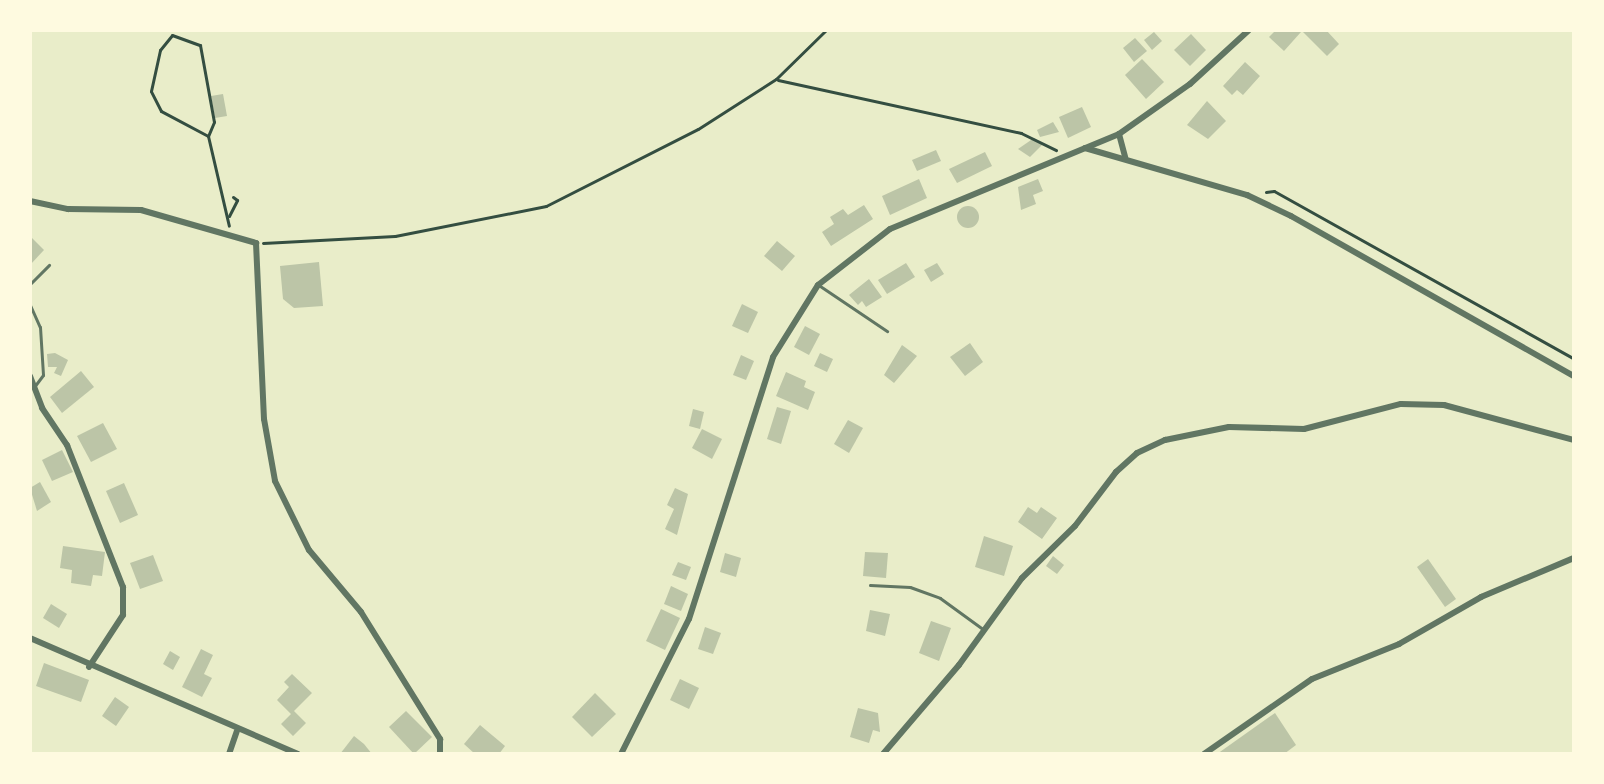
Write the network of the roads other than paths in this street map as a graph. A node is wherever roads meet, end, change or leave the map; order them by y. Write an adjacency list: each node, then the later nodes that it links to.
1 (1249, 30): 2 (street)
2 (1119, 134): 3 (street); 4 (street)
3 (1085, 148): 4 (street); 8 (street)
4 (1125, 157): 12 (street)
5 (30, 201): 23 (street)
6 (49, 265): 7 (lane)
7 (30, 284)
8 (818, 285): 10 (lane); 24 (street)
9 (30, 305): 13 (lane)
10 (887, 331)
11 (30, 376): 13 (street)
12 (1574, 376)
13 (34, 387): 19 (street)
14 (1574, 440): 17 (street)
15 (1574, 558): 26 (street)
16 (870, 585): 17 (lane)
17 (984, 630): 25 (street)
18 (30, 638): 19 (street)
19 (89, 667): 20 (street)
20 (237, 731): 21 (street); 22 (street)
21 (229, 754)
22 (298, 754)
23 (440, 754)
24 (621, 754)
25 (883, 754)
26 (1204, 754)

